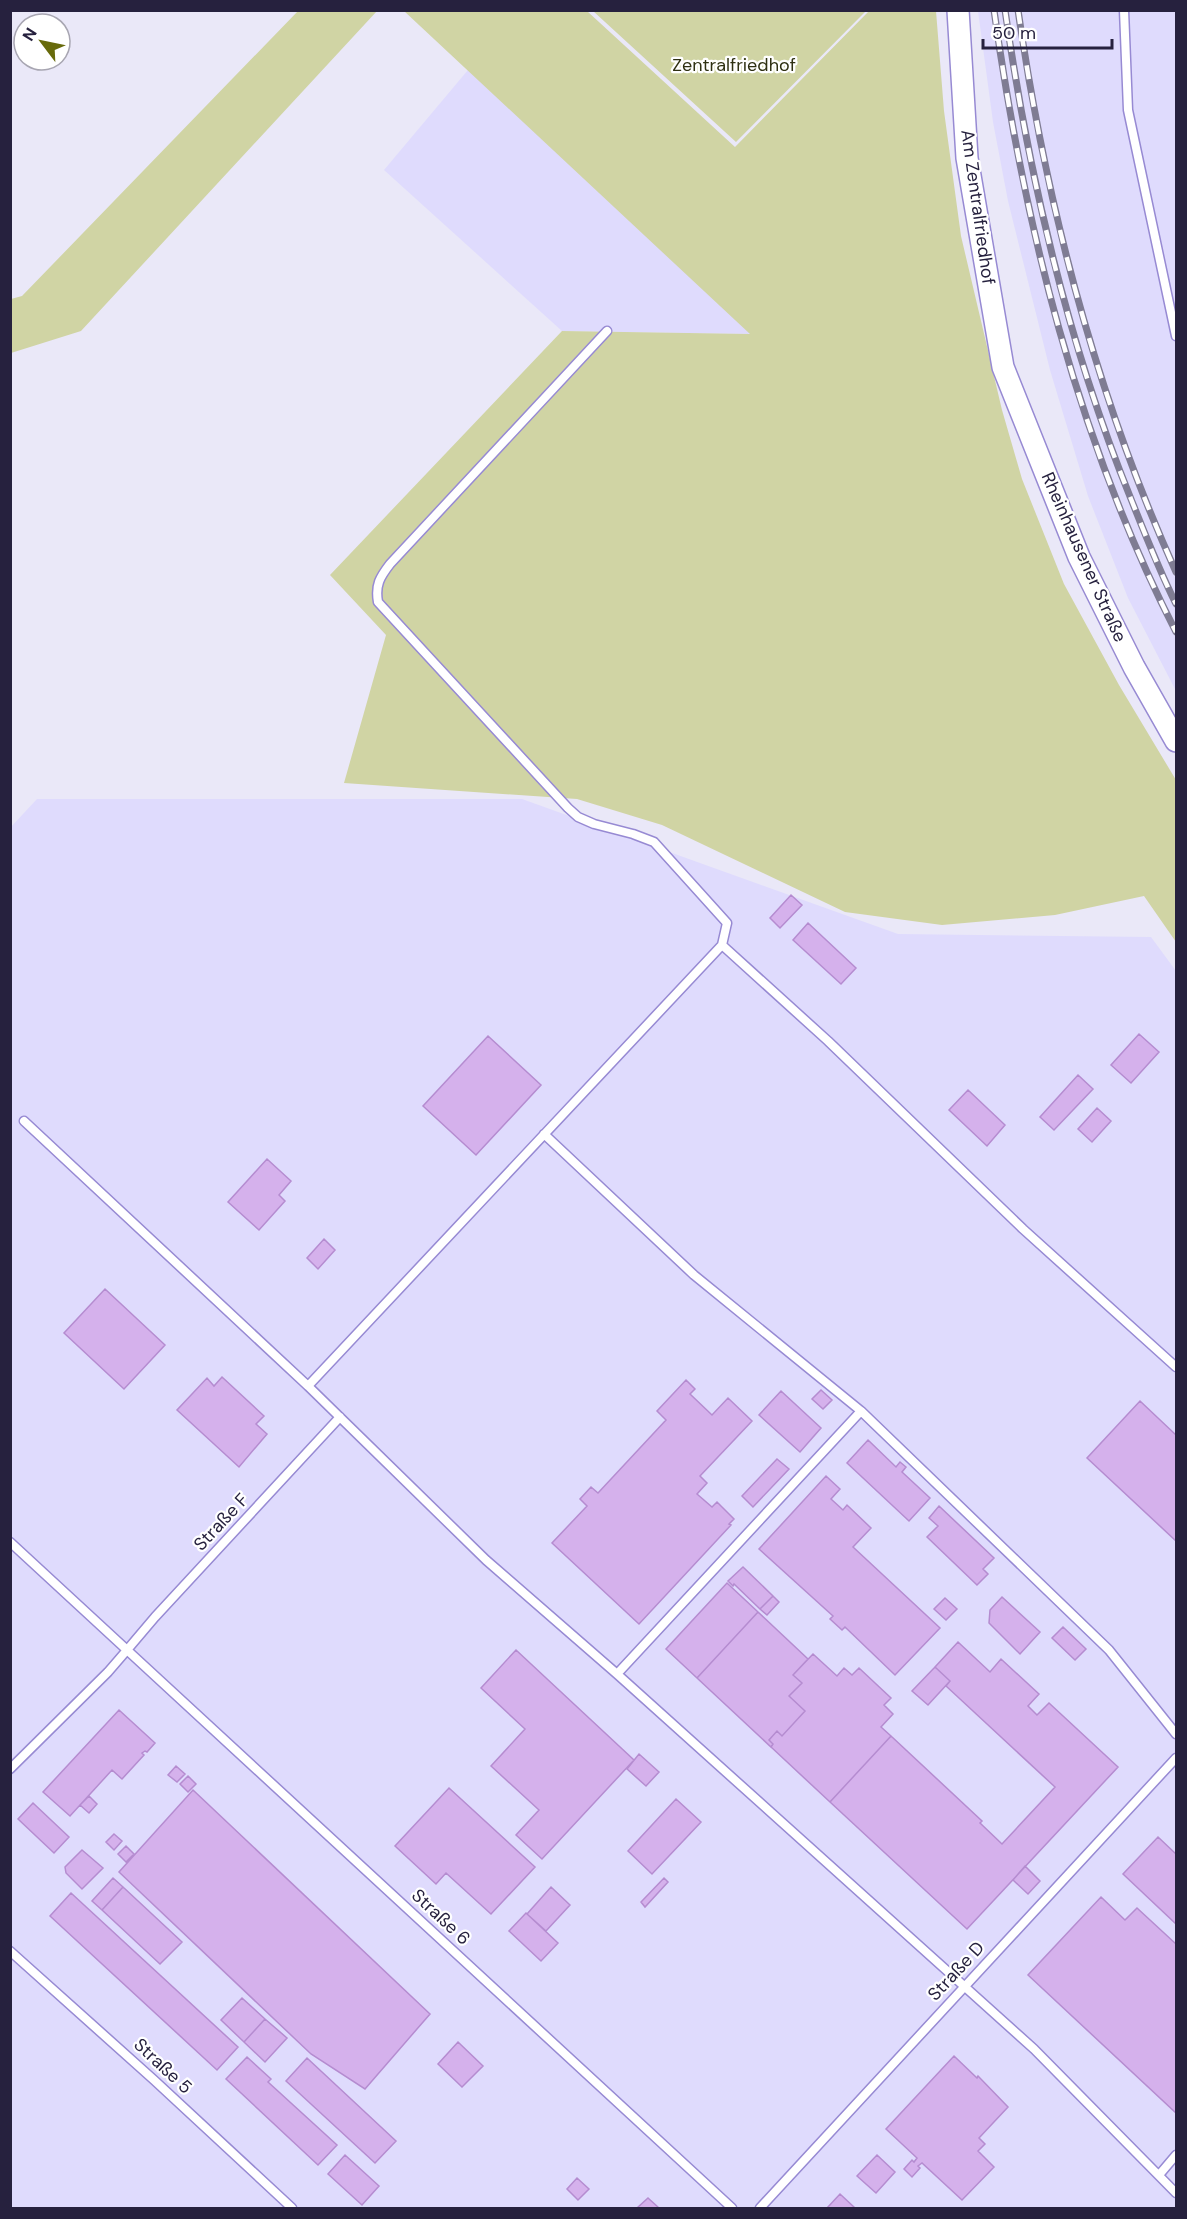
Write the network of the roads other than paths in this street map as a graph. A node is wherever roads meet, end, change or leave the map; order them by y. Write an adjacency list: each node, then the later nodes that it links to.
1 (958, 10): 5 (street, Am Zentralfriedhof)
2 (1124, 10): 4 (lane)
3 (607, 332): 7 (lane)
4 (1176, 336)
5 (1003, 367): 6 (street, Rheinhausener Straße)
6 (1176, 741)
7 (722, 945): 9 (lane); 10 (lane)
8 (24, 1121): 11 (lane)
9 (544, 1134): 11 (lane); 12 (lane)
10 (1176, 1367)
11 (308, 1386): 13 (lane)
12 (861, 1411): 16 (lane); 17 (lane)
13 (340, 1417): 15 (lane, Straße F); 16 (lane)
14 (10, 1542): 15 (lane)
15 (127, 1650): 19 (lane, Straße F); 26 (lane, Straße 6)
16 (617, 1674): 21 (lane)
17 (1176, 1734)
18 (1176, 1758): 21 (lane, Straße D)
19 (10, 1769)
20 (10, 1951): 25 (lane, Straße 5)
21 (963, 1988): 23 (lane); 27 (lane, Straße D)
22 (1176, 2155): 23 (lane)
23 (1159, 2175): 24 (lane)
24 (1176, 2193)
25 (292, 2208)
26 (732, 2208)
27 (760, 2208)

